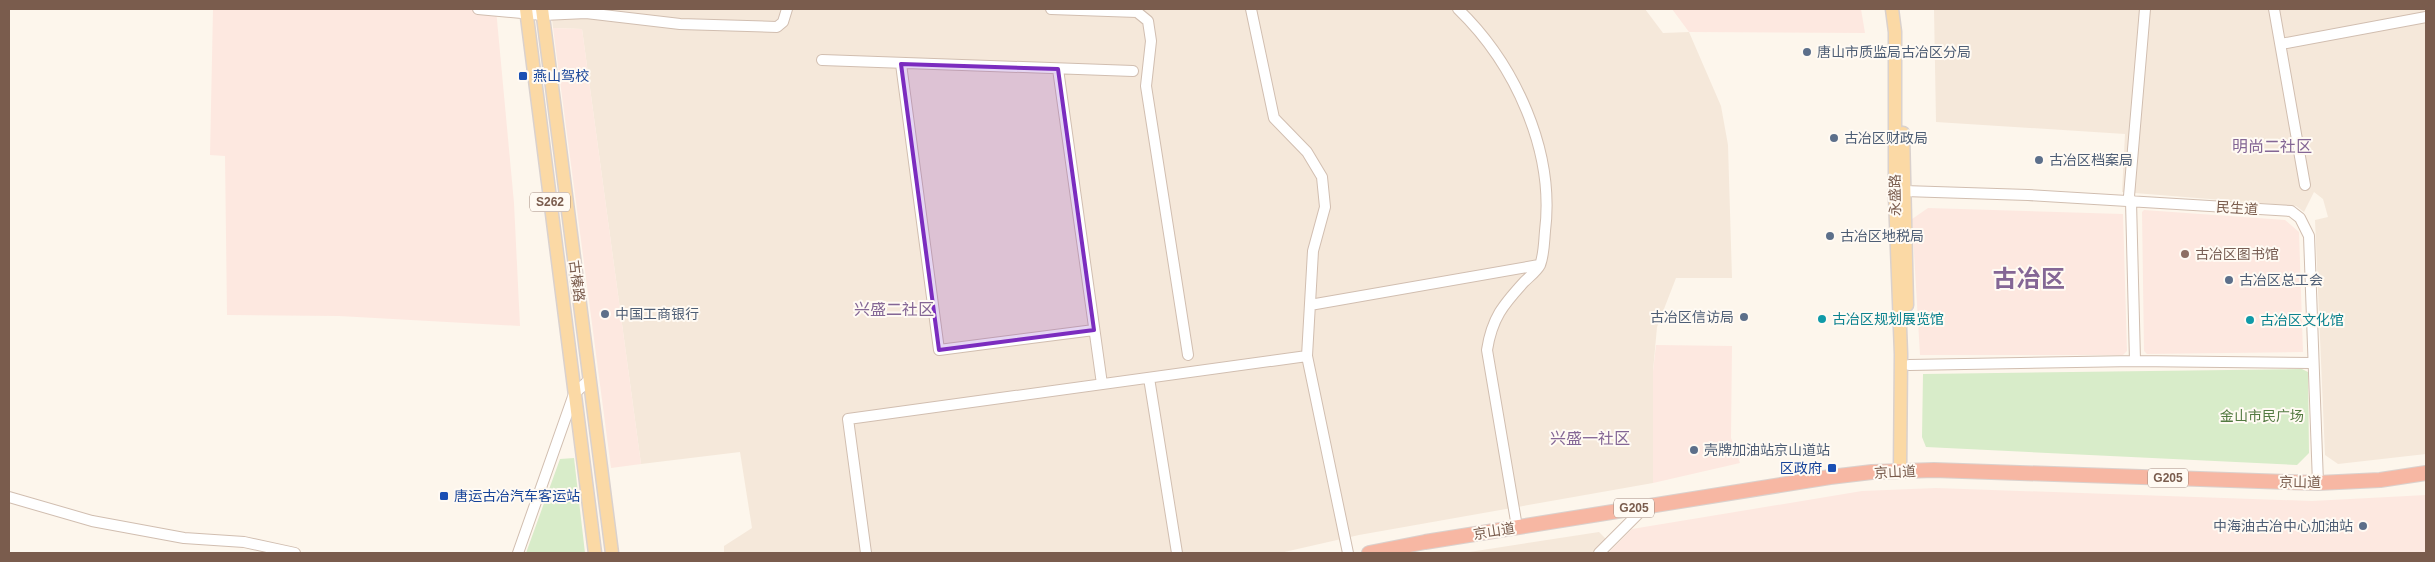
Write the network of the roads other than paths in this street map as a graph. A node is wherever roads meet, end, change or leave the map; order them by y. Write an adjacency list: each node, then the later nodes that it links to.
1 (478, 9): 10 (street)
2 (787, 9): 11 (street)
3 (1051, 9): 24 (street)
4 (1251, 9): 22 (street)
5 (1458, 9): 21 (street)
6 (1892, 9): 33 (main road, 永盛路)
7 (1900, 9): 19 (main road, 永盛路)
8 (2145, 9): 20 (street)
9 (2274, 9): 13 (street)
10 (526, 11): 11 (street); 32 (main road, 古榛路 / S262)
11 (542, 12): 30 (main road, 古榛路 / S262)
12 (2426, 17): 13 (street)
13 (2280, 44): 18 (street)
14 (822, 60): 15 (street)
15 (901, 64): 16 (street); 23 (street)
16 (1058, 69): 17 (street); 23 (street)
17 (1133, 71)
18 (2305, 185)
19 (1904, 191): 20 (street, 民生道); 28 (main road, 永盛路)
20 (2131, 201): 26 (street); 27 (street, 民生道)
21 (1539, 266): 22 (street); 38 (street)
22 (1310, 305): 25 (street)
23 (1094, 330): 31 (street)
24 (1188, 355)
25 (1307, 356): 29 (street); 46 (street)
26 (2135, 361): 27 (street); 28 (street)
27 (2312, 363): 35 (street, 民生道)
28 (1909, 365): 33 (main road, 永盛路)
29 (1149, 378): 31 (street); 45 (street)
30 (589, 380): 32 (street); 43 (main road, 古榛路 / S262)
31 (1102, 384): 44 (street)
32 (574, 394): 41 (street); 42 (main road, 古榛路 / S262)
33 (1904, 471): 35 (highway, 京山道 / G205); 37 (highway, 京山道 / G205)
34 (2426, 473): 35 (highway, 京山道 / G205)
35 (2318, 483)
36 (9, 497): 40 (street)
37 (1646, 506): 38 (highway, 京山道 / G205); 48 (street)
38 (1517, 527): 39 (highway, 京山道 / G205)
39 (1392, 551): 47 (highway, 京山道 / G205)
40 (294, 553)
41 (518, 553)
42 (595, 553)
43 (612, 553)
44 (866, 553)
45 (1177, 553)
46 (1348, 553)
47 (1369, 553)
48 (1599, 553)

